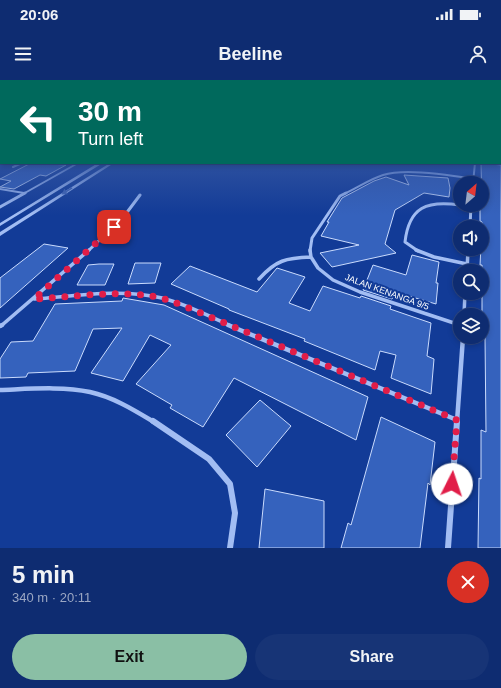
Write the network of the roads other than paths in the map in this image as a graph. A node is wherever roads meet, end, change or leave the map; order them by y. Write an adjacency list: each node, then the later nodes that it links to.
1 (62, 172): 6 (street)
2 (87, 172): 10 (street)
3 (98, 172): 11 (street, one-way to 11)
4 (453, 177): 13 (street)
5 (0, 189): 6 (street)
6 (25, 193): 9 (street)
7 (140, 195): 16 (street)
8 (453, 204): 14 (street)
9 (0, 207)
10 (0, 225)
11 (0, 234)
12 (468, 256): 14 (street)
13 (312, 257): 15 (street); 17 (street, JALAN KENANGA 9/5)
14 (467, 264)
15 (259, 279)
16 (34, 299): 18 (street); 21 (street)
17 (453, 323)
18 (0, 326)
19 (462, 344): 21 (street)
20 (0, 390): 22 (street)
21 (457, 420): 23 (street)
22 (230, 548)
23 (448, 548)

